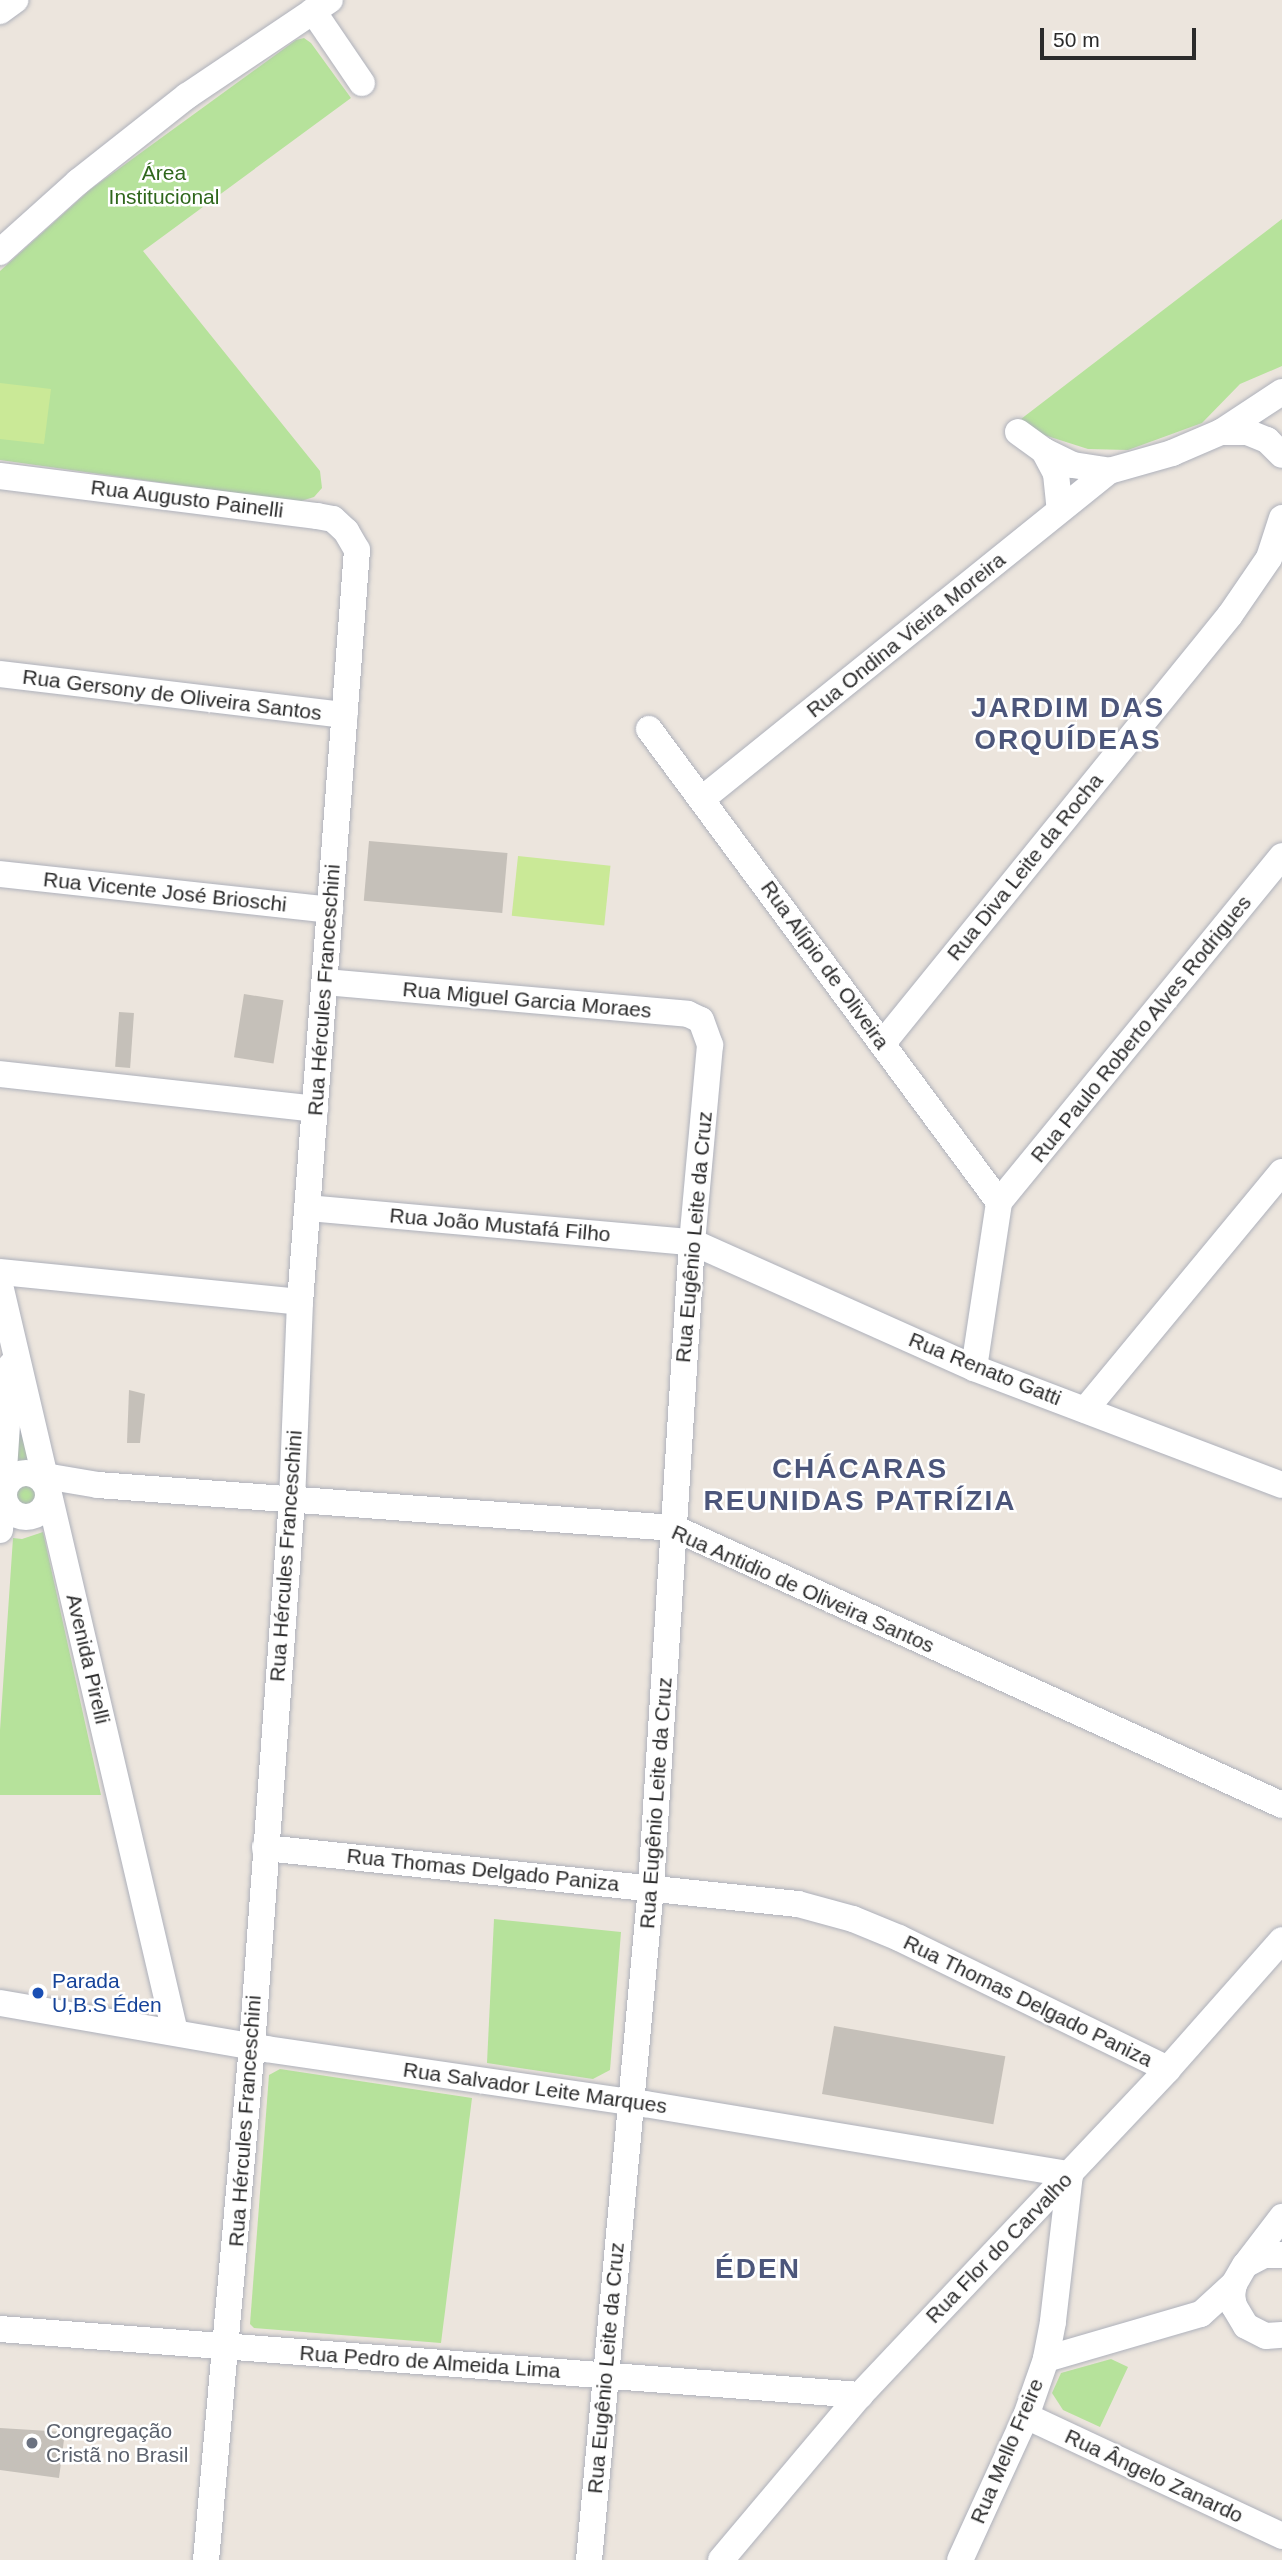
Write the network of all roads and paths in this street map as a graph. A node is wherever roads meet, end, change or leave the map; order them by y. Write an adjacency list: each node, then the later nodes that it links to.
1 (15, 0): 3 (street)
2 (322, 6): 4 (street); 5 (street)
3 (0, 12)
4 (362, 83)
5 (0, 252)
6 (1282, 392): 8 (street)
7 (1018, 432): 9 (street)
8 (1221, 432): 10 (street); 11 (street)
9 (1044, 451): 11 (street); 13 (street)
10 (1282, 455)
11 (1109, 471): 13 (street, Rua Ondina Vieira Moreira)
12 (0, 476): 15 (street, Rua Augusto Painelli)
13 (1060, 510): 19 (street, Rua Ondina Vieira Moreira)
14 (1282, 518): 24 (street, Rua Diva Leite da Rocha)
15 (357, 550): 17 (street, Rua Hércules Franceschini)
16 (0, 674): 17 (street, Rua Gersony de Oliveira Santos)
17 (345, 715): 22 (street, Rua Hércules Franceschini)
18 (649, 729): 19 (street, Rua Alípio de Oliveira)
19 (702, 799): 24 (street, Rua Alípio de Oliveira)
20 (1282, 856): 29 (street, Rua Paulo Roberto Alves Rodrigues)
21 (0, 874): 22 (street, Rua Vicente José Brioschi)
22 (330, 911): 23 (street, Rua Hércules Franceschini)
23 (325, 982): 25 (street, Rua Miguel Garcia Moraes); 27 (street, Rua Hércules Franceschini)
24 (883, 1043): 29 (street, Rua Alípio de Oliveira)
25 (710, 1045): 31 (street, Rua Eugênio Leite da Cruz)
26 (0, 1074): 27 (street)
27 (315, 1110): 30 (street, Rua Hércules Franceschini)
28 (1282, 1172): 37 (street)
29 (999, 1202): 36 (street)
30 (308, 1208): 31 (street, Rua João Mustafá Filho); 34 (street, Rua Hércules Franceschini)
31 (692, 1242): 36 (street, Rua Renato Gatti); 42 (street, Rua Eugênio Leite da Cruz)
32 (0, 1272): 34 (street)
33 (0, 1285): 35 (street, Avenida Pirelli)
34 (300, 1301): 40 (street, Rua Hércules Franceschini)
35 (13, 1335): 39 (street); 41 (street, Avenida Pirelli)
36 (974, 1368): 37 (street, Rua Renato Gatti)
37 (1085, 1410): 38 (street, Rua Renato Gatti)
38 (1282, 1484)
39 (3, 1494): 41 (street); 41 (street)
40 (292, 1499): 41 (street, Rua Antidio de Oliveira Santos); 42 (street, Rua Antidio de Oliveira Santos); 45 (street, Rua Hércules Franceschini)
41 (30, 1503): 43 (street); 49 (street, Avenida Pirelli)
42 (674, 1528): 44 (street, Rua Antidio de Oliveira Santos); 46 (street, Rua Eugênio Leite da Cruz)
43 (0, 1530)
44 (1282, 1805)
45 (265, 1848): 46 (street, Rua Thomas Delgado Paniza); 50 (street, Rua Hércules Franceschini)
46 (651, 1887): 51 (street, Rua Thomas Delgado Paniza); 52 (street, Rua Eugênio Leite da Cruz)
47 (1282, 1940): 51 (street, Rua Flor do Carvalho)
48 (0, 2003): 49 (street, Rua Salvador Leite Marques)
49 (175, 2032): 50 (street, Rua Salvador Leite Marques)
50 (251, 2046): 52 (street, Rua Salvador Leite Marques); 63 (street, Rua Hércules Franceschini)
51 (1168, 2069): 53 (street, Rua Flor do Carvalho)
52 (629, 2101): 53 (street, Rua Salvador Leite Marques); 65 (street, Rua Eugênio Leite da Cruz)
53 (1070, 2174): 58 (street, Rua Mello Freire); 66 (street, Rua Flor do Carvalho)
54 (1282, 2217): 56 (street)
55 (1282, 2255): 56 (street)
56 (1239, 2275): 57 (street); 59 (street)
57 (1201, 2314): 59 (street); 62 (street)
58 (1053, 2322): 62 (street); 64 (street, Rua Mello Freire)
59 (1248, 2327): 61 (street)
60 (0, 2329): 63 (street, Rua Pedro de Almeida Lima)
61 (1281, 2337)
62 (1108, 2341): 64 (street)
63 (227, 2348): 65 (street, Rua Pedro de Almeida Lima); 69 (street, Rua Hércules Franceschini)
64 (1046, 2359): 67 (street, Rua Mello Freire)
65 (605, 2375): 66 (street, Rua Pedro de Almeida Lima); 70 (street, Rua Eugênio Leite da Cruz)
66 (860, 2395): 71 (street, Rua Flor do Carvalho)
67 (1026, 2416): 68 (street, Rua Ângelo Zanardo); 72 (street, Rua Mello Freire)
68 (1282, 2536)
69 (206, 2560)
70 (589, 2560)
71 (721, 2560)
72 (960, 2560)

